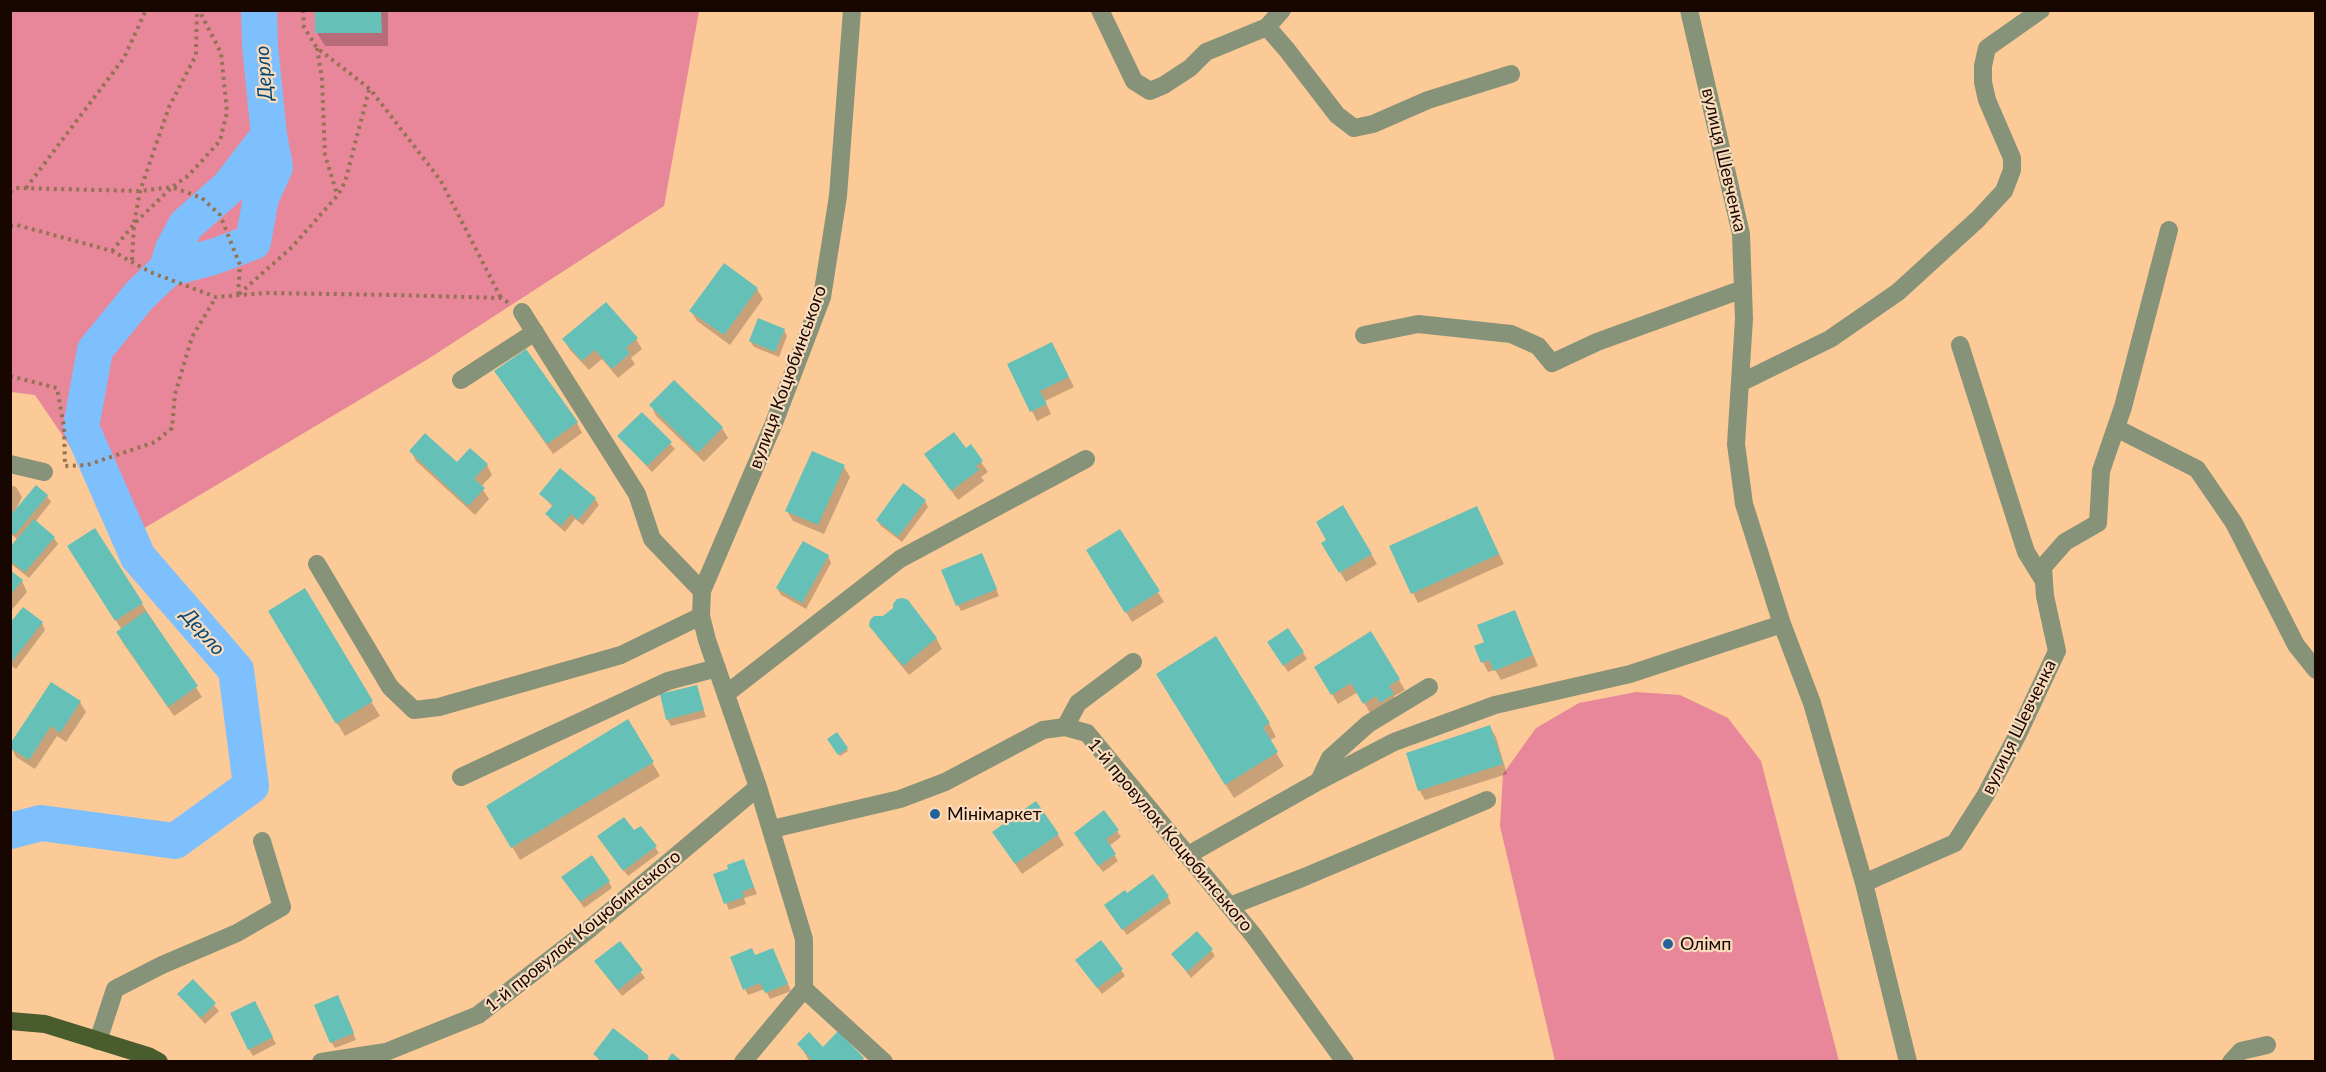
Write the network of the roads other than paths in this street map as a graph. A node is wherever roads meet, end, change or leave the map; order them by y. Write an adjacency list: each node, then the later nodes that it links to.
1 (852, 10): 22 (street, вулиця Коцюбинського)
2 (1100, 10): 6 (street)
3 (1282, 10): 6 (street)
4 (1689, 10): 9 (street, вулиця Шевченка)
5 (2041, 10): 15 (street)
6 (1267, 27): 7 (street)
7 (1511, 74)
8 (2169, 230): 16 (street, вулиця Шевченка)
9 (1743, 289): 12 (street); 15 (street, вулиця Шевченка)
10 (522, 312): 11 (street)
11 (535, 332): 14 (street); 22 (street)
12 (1364, 335)
13 (1960, 345): 21 (street)
14 (461, 380)
15 (1740, 383): 24 (street, вулиця Шевченка)
16 (2116, 428): 21 (street, вулиця Шевченка); 27 (street)
17 (1086, 459): 29 (street)
18 (10, 464): 19 (street)
19 (44, 472)
20 (317, 564): 23 (street)
21 (2044, 581): 38 (street, вулиця Шевченка)
22 (702, 591): 23 (street, вулиця Коцюбинського)
23 (701, 616): 26 (street, вулиця Коцюбинського)
24 (1782, 624): 32 (street); 38 (street, вулиця Шевченка)
25 (1133, 662): 30 (street)
26 (717, 668): 29 (street, вулиця Коцюбинського); 31 (street)
27 (2316, 670)
28 (1429, 687): 32 (street)
29 (726, 694): 33 (street, вулиця Коцюбинського)
30 (1065, 727): 35 (street); 37 (street, 1-й провулок Коцюбинського)
31 (460, 777)
32 (1319, 781): 37 (street)
33 (758, 787): 35 (street, вулиця Коцюбинського); 45 (street, 1-й провулок Коцюбинського)
34 (1487, 800): 39 (street)
35 (772, 829): 40 (street, вулиця Коцюбинського)
36 (262, 842): 42 (street)
37 (1188, 855): 39 (street, 1-й провулок Коцюбинського)
38 (1864, 883): 49 (street, вулиця Шевченка)
39 (1230, 906): 48 (street, 1-й провулок Коцюбинського)
40 (804, 989): 46 (street); 47 (street)
41 (10, 1021): 42 (main road)
42 (98, 1041): 44 (main road)
43 (2267, 1045): 50 (street)
44 (159, 1062)
45 (321, 1062)
46 (743, 1062)
47 (884, 1062)
48 (1345, 1062)
49 (1908, 1062)
50 (2231, 1062)

